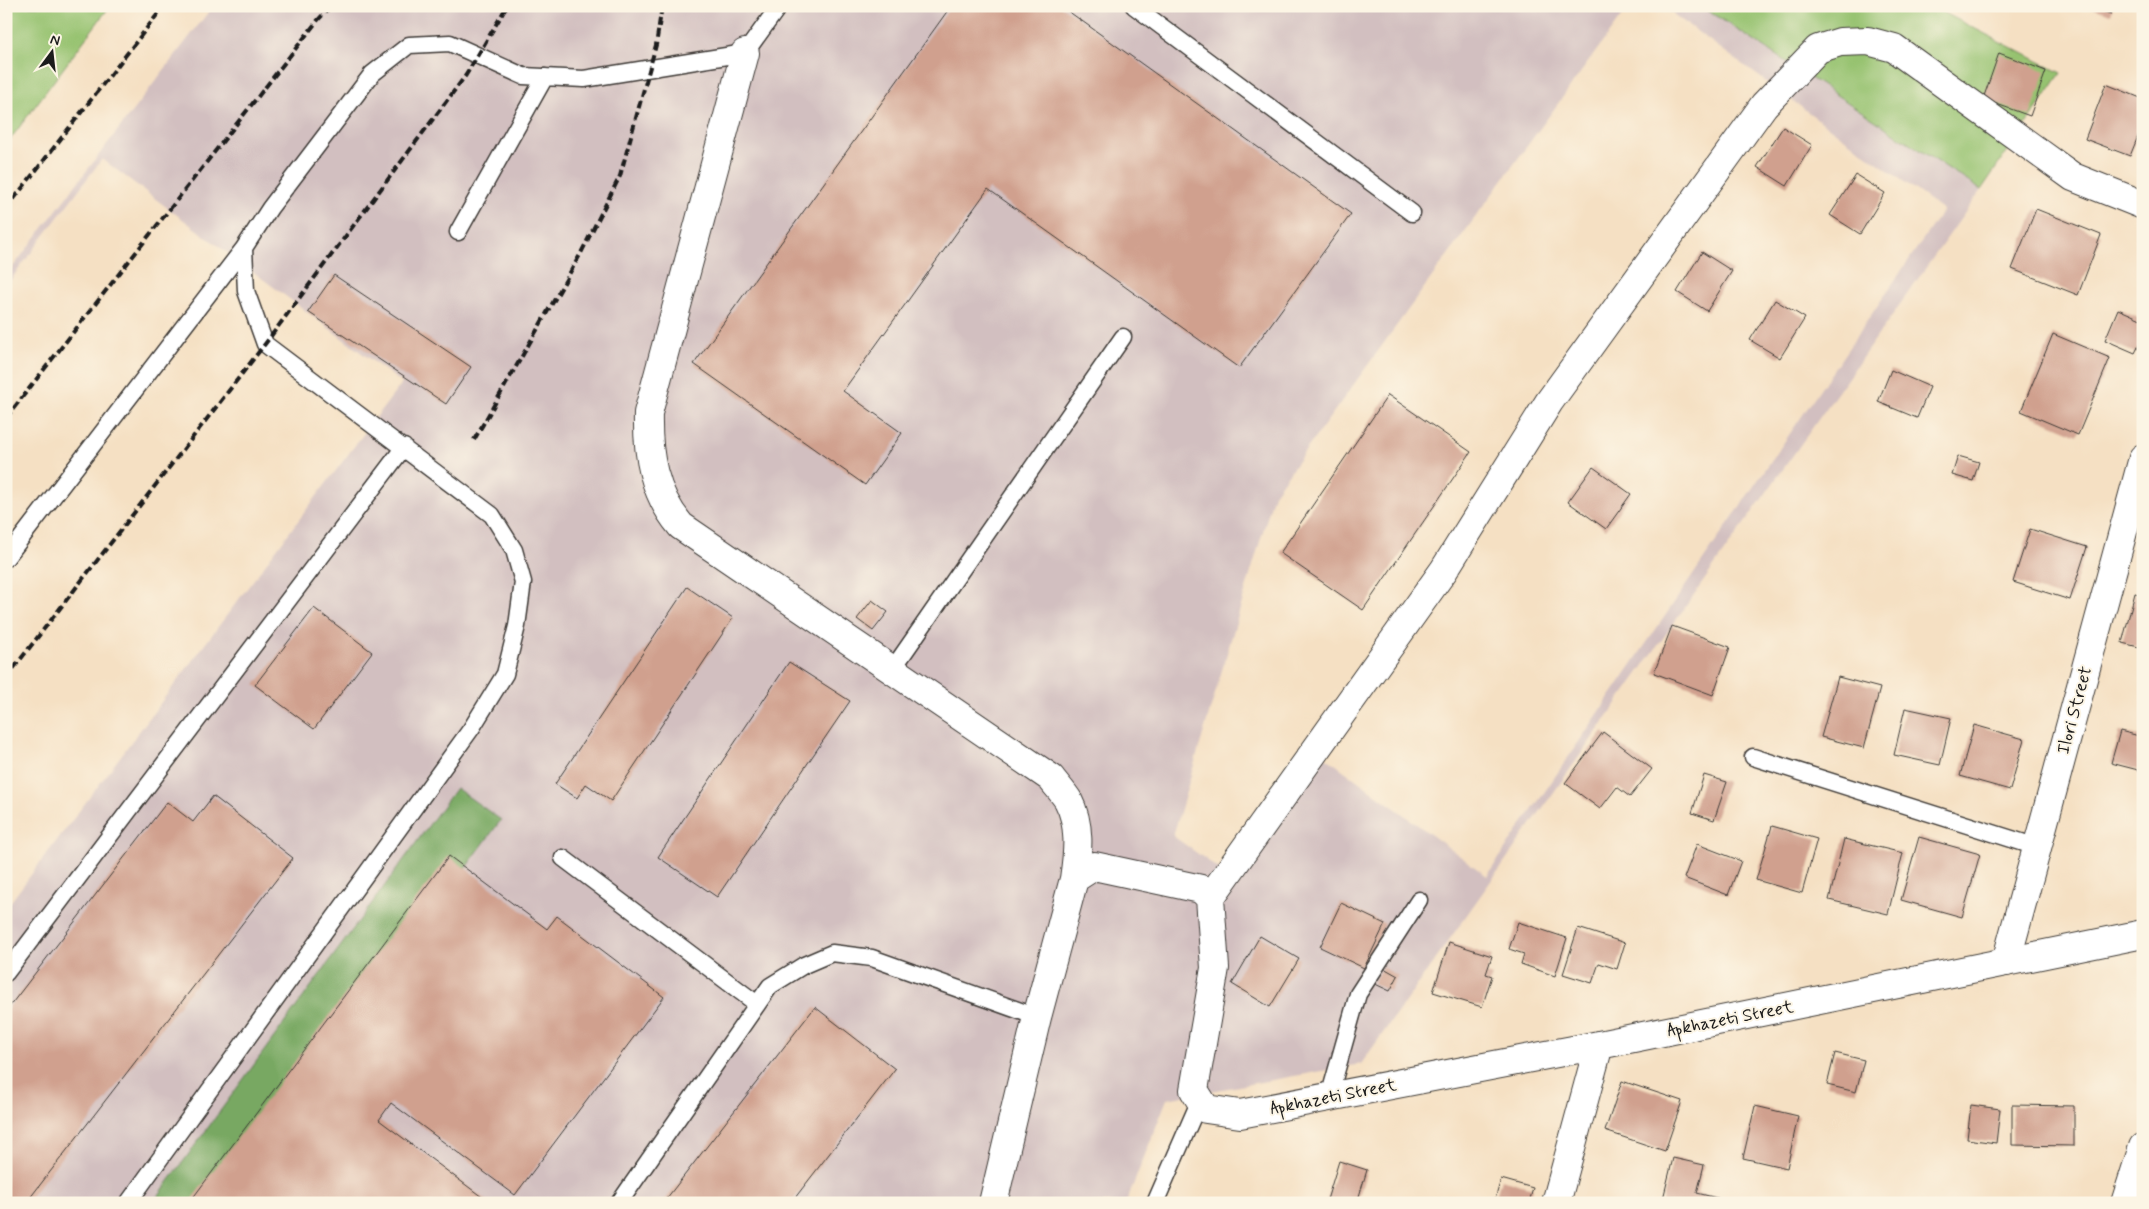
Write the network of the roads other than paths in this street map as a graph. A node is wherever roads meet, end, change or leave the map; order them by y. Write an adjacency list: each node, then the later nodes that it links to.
1 (779, 6): 3 (lane)
2 (1134, 6): 6 (lane)
3 (745, 53): 4 (lane); 13 (street)
4 (545, 77): 7 (lane); 8 (lane)
5 (2143, 205): 18 (street)
6 (1412, 213)
7 (458, 232)
8 (244, 248): 10 (lane); 12 (lane)
9 (1124, 337): 13 (lane)
10 (404, 447): 22 (lane); 29 (lane)
11 (2143, 458): 15 (street, Ilori Street)
12 (6, 558)
13 (892, 670): 17 (street)
14 (1753, 757): 15 (lane)
15 (2037, 847): 21 (street, Ilori Street)
16 (563, 858): 23 (lane)
17 (1074, 879): 18 (street); 24 (street)
18 (1210, 898): 27 (street)
19 (1420, 900): 26 (lane)
20 (2143, 934): 21 (street, Apkhazeti Street)
21 (2006, 962): 25 (street, Apkhazeti Street)
22 (6, 973)
23 (757, 1004): 24 (lane); 30 (lane)
24 (1037, 1017): 31 (street)
25 (1599, 1045): 26 (street, Apkhazeti Street); 33 (street)
26 (1329, 1097): 27 (street, Apkhazeti Street)
27 (1200, 1100): 32 (lane)
28 (2143, 1147): 34 (street)
29 (128, 1203)
30 (619, 1203)
31 (993, 1203)
32 (1155, 1203)
33 (1556, 1203)
34 (2125, 1203)

